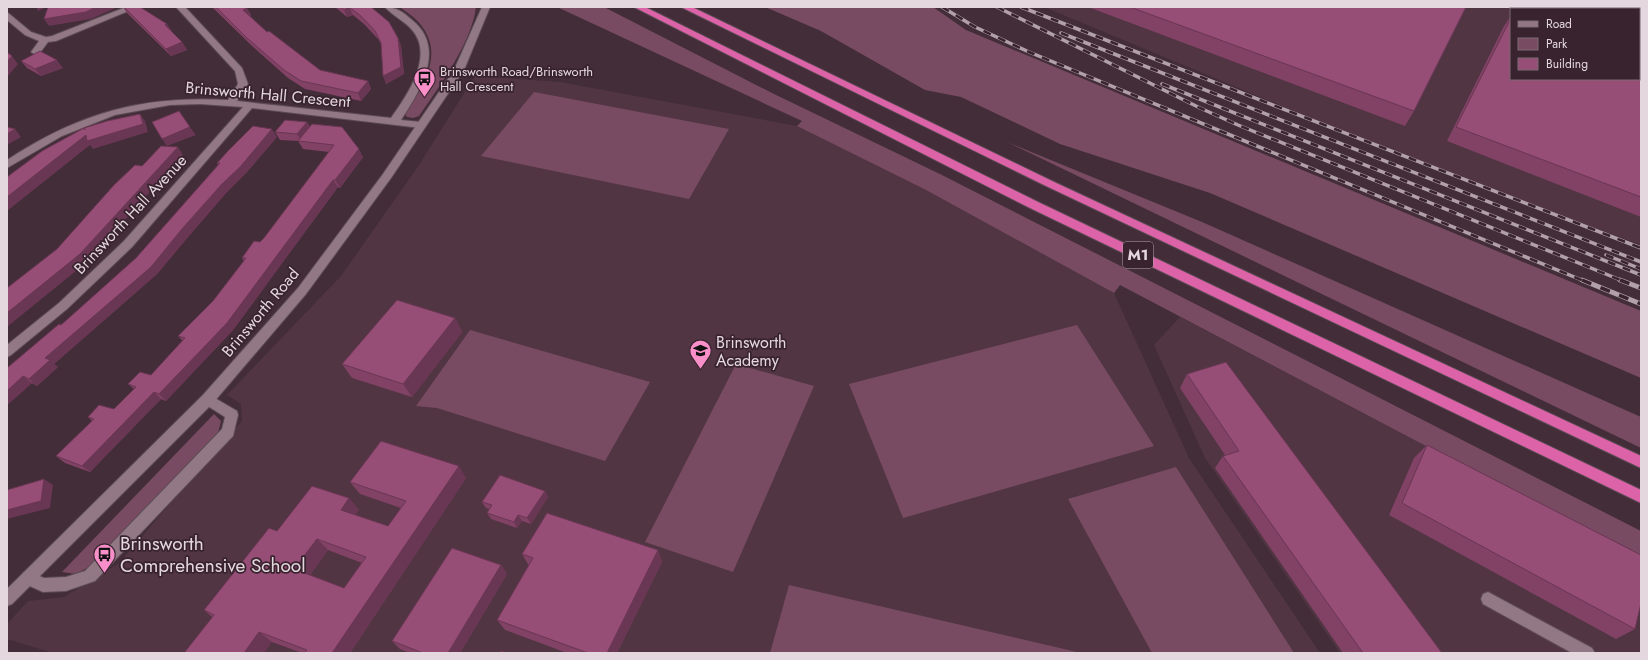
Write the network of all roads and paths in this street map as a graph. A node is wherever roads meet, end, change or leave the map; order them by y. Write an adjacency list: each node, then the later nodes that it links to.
1 (134, 7): 8 (street)
2 (180, 7): 10 (street)
3 (390, 7): 12 (street)
4 (486, 7): 13 (street, Brinsworth Road)
5 (638, 7): 18 (highway, M1)
6 (685, 7): 17 (highway, M1)
7 (7, 14): 8 (street)
8 (45, 40): 9 (street)
9 (36, 52)
10 (231, 103): 11 (street, Brinsworth Hall Crescent); 14 (street, Brinsworth Hall Crescent)
11 (250, 106): 12 (street, Brinsworth Hall Crescent); 15 (street, Brinsworth Hall Avenue)
12 (394, 122): 13 (street, Brinsworth Hall Crescent)
13 (421, 125): 16 (street, Brinsworth Road)
14 (7, 165)
15 (7, 352)
16 (208, 399): 19 (street, Brinsworth Road); 19 (street)
17 (1641, 462)
18 (1641, 497)
19 (28, 578): 20 (street, Brinsworth Road)
20 (7, 599)
21 (1488, 599): 22 (street)
22 (1587, 653)

